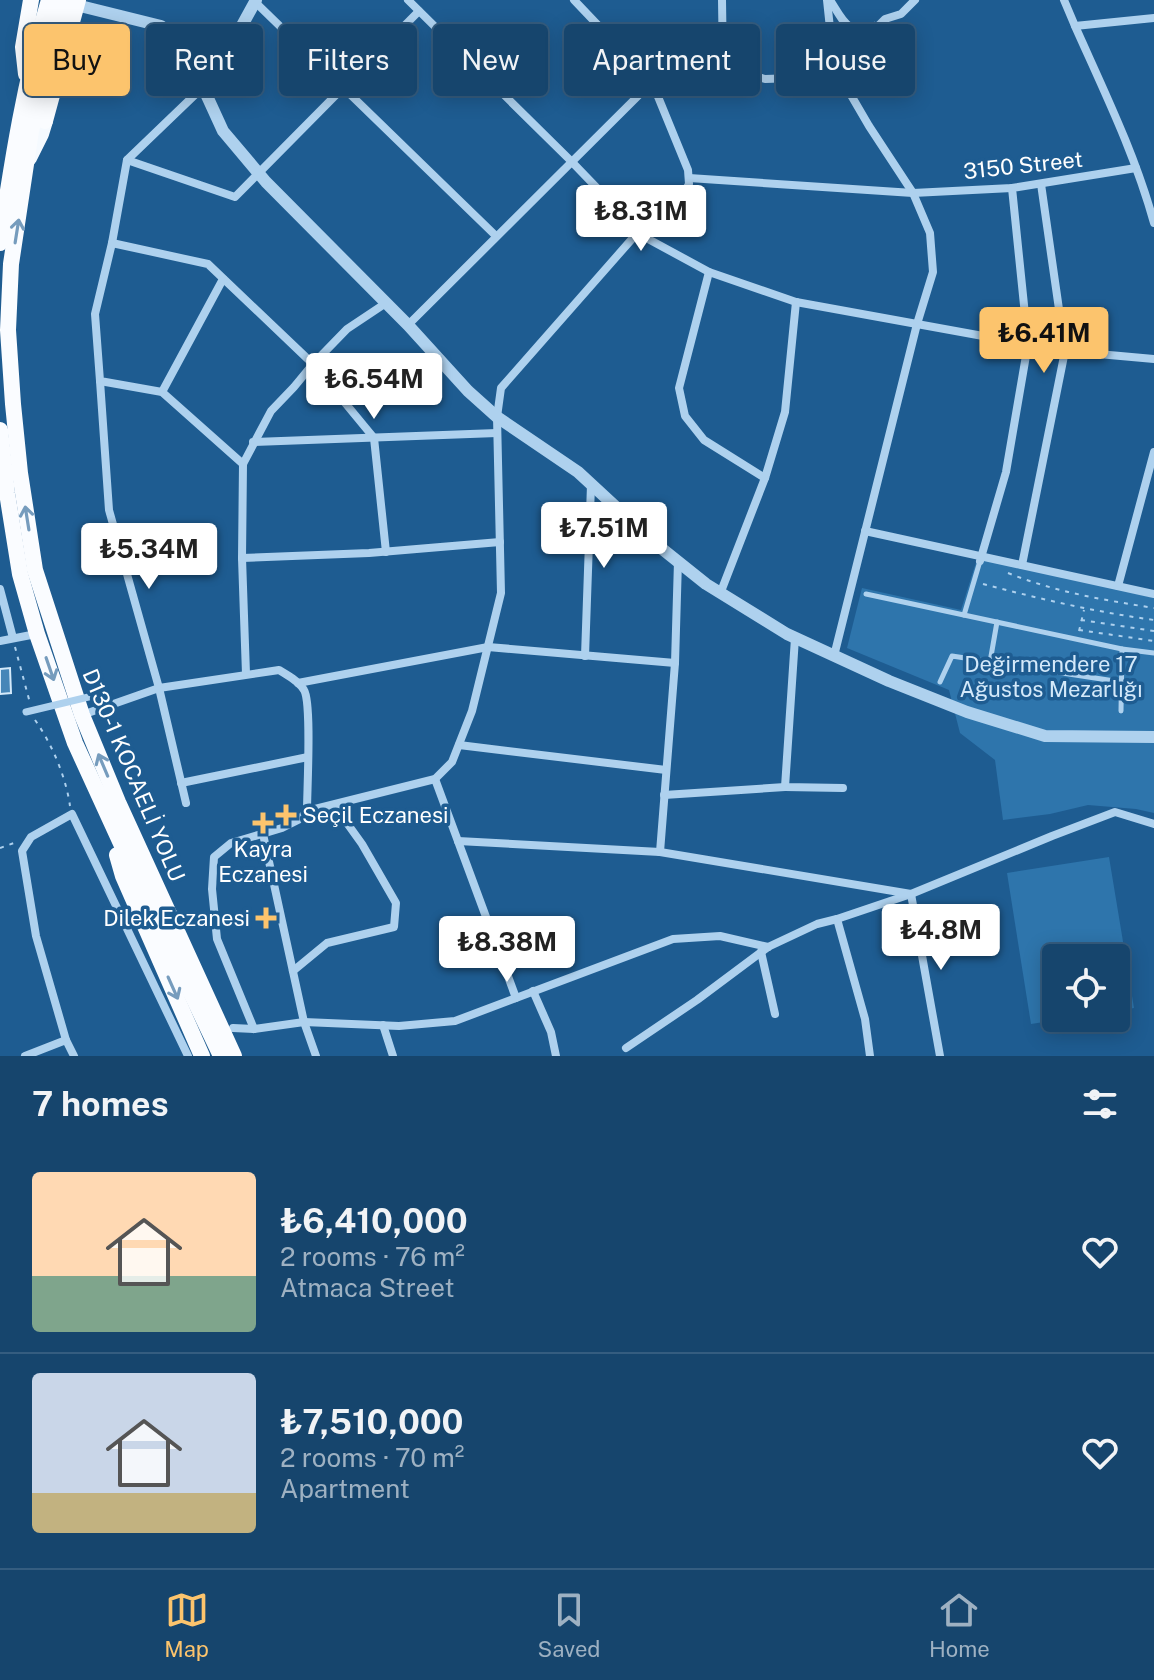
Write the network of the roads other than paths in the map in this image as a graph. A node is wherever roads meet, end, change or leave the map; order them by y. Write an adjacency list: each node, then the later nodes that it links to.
1 (31, 0): 14 (highway)
2 (49, 0): 15 (highway)
3 (408, 0): 11 (street)
4 (574, 0): 21 (street)
5 (722, 0): 22 (street)
6 (828, 0): 13 (street); 23 (street)
7 (915, 0): 13 (street)
8 (1064, 0): 25 (street)
9 (256, 1): 18 (street); 19 (street)
10 (72, 2): 16 (highway); 17 (street); 35 (highway)
11 (419, 11): 20 (street); 37 (street)
12 (1154, 18): 25 (street)
13 (885, 19): 24 (street)
14 (27, 24)
15 (49, 24)
16 (50, 24)
17 (154, 24)
18 (243, 24)
19 (279, 24)
20 (406, 24)
21 (597, 24)
22 (722, 24)
23 (830, 24)
24 (880, 24)
25 (1075, 26): 39 (street)
26 (25, 96): 49 (highway)
27 (39, 96): 38 (highway, D130-1 KOCAELİ YOLU)
28 (194, 96): 36 (street)
29 (207, 96): 40 (street)
30 (335, 96): 40 (street)
31 (351, 96): 48 (street)
32 (638, 96): 37 (street)
33 (658, 96): 41 (street)
34 (852, 96): 44 (street)
35 (45, 121): 38 (main road)
36 (127, 160): 40 (street); 50 (street)
37 (571, 161): 47 (street); 48 (street)
38 (25, 167): 105 (highway, D130-1 KOCAELİ YOLU, one-way to 38)
39 (1136, 168): 42 (street, 3150 Street); 45 (street)
40 (259, 173): 54 (street)
41 (689, 178): 44 (street, 3150 Street); 47 (street)
42 (1041, 184): 43 (street, 3150 Street); 58 (street)
43 (1012, 188): 44 (street, 3150 Street); 57 (street)
44 (913, 193): 55 (street)
45 (1150, 193): 46 (street)
46 (1154, 223)
47 (639, 231): 51 (street); 63 (street)
48 (496, 236): 56 (street)
49 (0, 243)
50 (112, 243): 52 (street); 61 (street)
51 (709, 272): 53 (street); 70 (street)
52 (223, 279): 60 (street); 62 (street)
53 (796, 302): 55 (street); 70 (street)
54 (386, 303): 56 (street); 60 (street)
55 (917, 324): 57 (street); 72 (street)
56 (408, 325): 63 (street)
57 (1028, 344): 58 (street); 76 (street)
58 (1065, 351): 59 (street); 78 (street)
59 (1154, 359)
60 (313, 364): 66 (street); 67 (street)
61 (100, 381): 62 (street); 101 (street)
62 (162, 392): 69 (street)
63 (497, 417): 65 (street); 71 (street)
64 (0, 430): 86 (highway)
65 (497, 433): 66 (street); 73 (street)
66 (374, 438): 67 (street); 74 (street)
67 (253, 442): 69 (street)
68 (1154, 452): 79 (street)
69 (243, 464): 75 (street)
70 (765, 478): 81 (street)
71 (591, 484): 77 (street); 93 (street)
72 (865, 531): 76 (street); 94 (street)
73 (500, 542): 74 (street); 90 (street)
74 (386, 552): 75 (street)
75 (242, 558): 97 (street)
76 (981, 559): 78 (street); 84 (lane)
77 (678, 561): 81 (street); 96 (street)
78 (1022, 565): 79 (street)
79 (1118, 586): 83 (street)
80 (0, 589): 87 (street)
81 (720, 594): 88 (street)
82 (866, 594): 84 (lane)
83 (1154, 594)
84 (964, 615): 85 (lane)
85 (997, 622): 91 (lane); 95 (lane)
86 (37, 634): 87 (street); 117 (highway, one-way to 117)
87 (13, 638): 89 (street)
88 (795, 638): 94 (street); 112 (street)
89 (0, 641)
90 (488, 647): 93 (street); 100 (street); 107 (street)
91 (1122, 649): 92 (lane); 99 (lane)
92 (1154, 653)
93 (585, 656): 96 (street)
94 (834, 656): 106 (street)
95 (990, 662): 98 (lane); 99 (lane)
96 (675, 663): 109 (street)
97 (246, 674): 100 (street); 101 (street)
98 (940, 682)
99 (1121, 682): 104 (lane)
100 (298, 683): 108 (street)
101 (159, 688): 105 (street); 111 (street)
102 (101, 694): 103 (street, bridge)
103 (29, 710)
104 (1121, 711)
105 (82, 715): 117 (highway, D130-1 KOCAELİ YOLU, one-way to 105)
106 (1154, 737)
107 (459, 745): 109 (street); 110 (street)
108 (308, 757): 111 (street); 118 (street)
109 (666, 770): 114 (street)
110 (435, 779): 116 (street); 121 (street)
111 (181, 783): 115 (street)
112 (785, 787): 113 (street); 114 (street)
113 (843, 788)
114 (664, 795): 122 (street)
115 (186, 803)
116 (334, 805): 118 (street); 126 (street)
117 (112, 806): 134 (highway); 134 (highway); 139 (highway, one-way to 139)
118 (307, 811): 120 (street)
119 (1154, 824): 123 (street)
120 (263, 834): 126 (street); 132 (street)
121 (458, 841): 122 (street); 128 (street)
122 (660, 852): 123 (street)
123 (911, 894): 124 (street); 145 (street)
124 (837, 919): 125 (street); 144 (street)
125 (765, 949): 127 (street); 129 (street); 135 (street)
126 (293, 971): 130 (street)
127 (533, 991): 128 (street); 143 (street)
128 (516, 998): 131 (street)
129 (775, 1014)
130 (304, 1022): 131 (street); 132 (street); 141 (street)
131 (383, 1025): 142 (street)
132 (254, 1029): 134 (street)
133 (66, 1040): 136 (street); 137 (street); 138 (street)
134 (226, 1045): 140 (highway)
135 (626, 1048)
136 (25, 1056)
137 (74, 1056)
138 (188, 1056)
139 (202, 1056)
140 (246, 1056)
141 (316, 1056)
142 (393, 1056)
143 (556, 1056)
144 (870, 1056)
145 (940, 1056)

